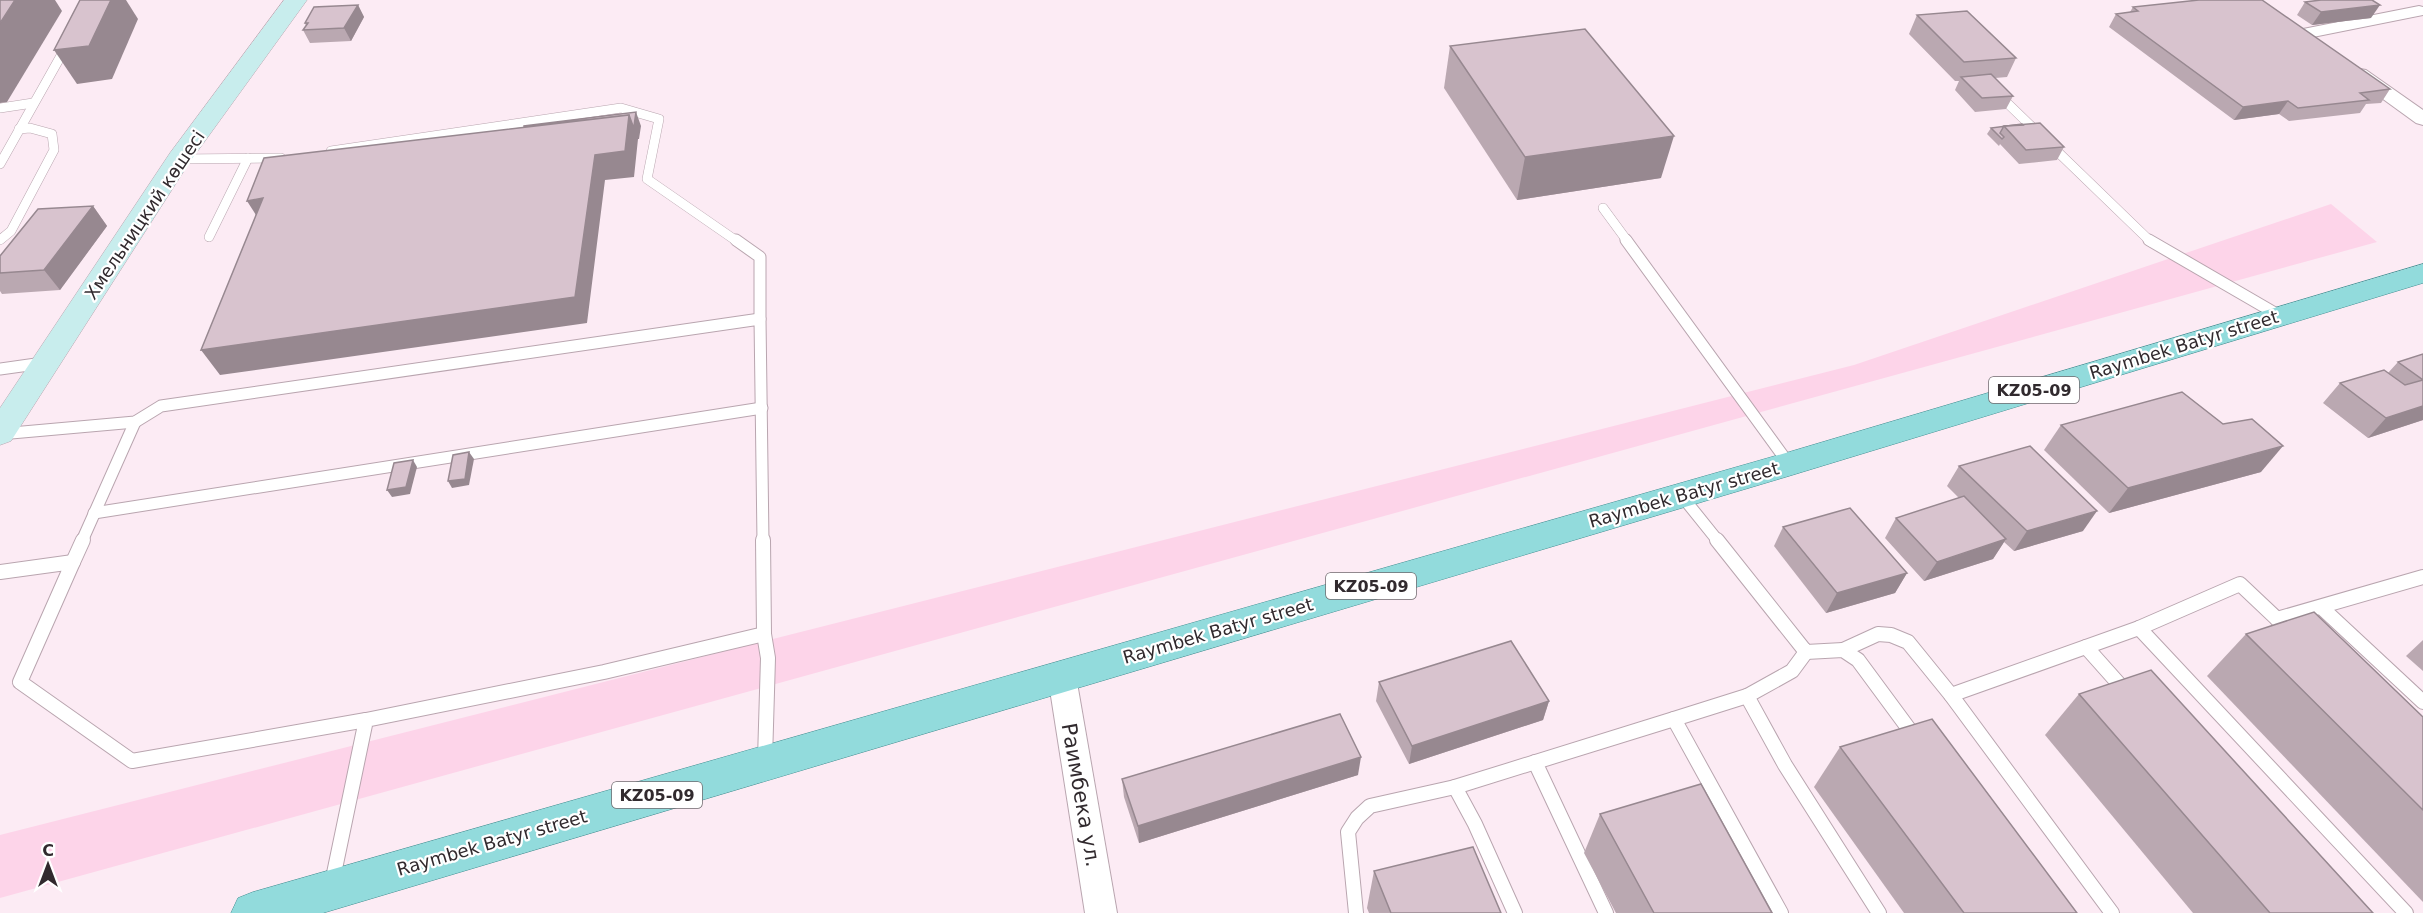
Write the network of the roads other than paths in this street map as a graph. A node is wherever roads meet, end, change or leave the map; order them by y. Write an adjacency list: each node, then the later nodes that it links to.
1 (296, 0): 15 (street, Хмельницкий көшесі)
2 (2401, 0): 3 (street)
3 (2421, 10): 5 (street)
4 (72, 38): 8 (lane)
5 (2322, 47)
6 (2349, 66): 10 (street)
7 (2001, 97): 21 (lane)
8 (33, 103): 9 (lane); 11 (lane)
9 (0, 108)
10 (2423, 118)
11 (19, 129): 16 (lane); 19 (lane)
12 (322, 152): 22 (lane)
13 (248, 158): 14 (lane); 15 (lane); 18 (lane)
14 (287, 158)
15 (180, 159): 23 (street, Хмельницкий көшесі)
16 (0, 164)
17 (1603, 208): 28 (lane)
18 (209, 237)
19 (0, 240)
20 (2423, 273): 21 (main road, Raymbek Batyr street / KZ05-09)
21 (2280, 316): 28 (main road, Raymbek Batyr street / KZ05-09)
22 (760, 319): 25 (lane); 26 (lane)
23 (46, 363): 24 (lane); 27 (street, Хмельницкий көшесі)
24 (0, 369)
25 (762, 408): 30 (lane); 37 (lane)
26 (135, 422): 27 (lane); 30 (lane)
27 (0, 434)
28 (1789, 464): 29 (main road, Raymbek Batyr street / KZ05-09)
29 (1681, 495): 41 (lane); 42 (main road, Raymbek Batyr street / KZ05-09)
30 (94, 513): 31 (lane)
31 (73, 562): 32 (lane); 48 (lane)
32 (0, 572)
33 (2423, 577): 34 (lane)
34 (2321, 607): 35 (lane); 46 (lane)
35 (2277, 620): 36 (lane); 38 (lane)
36 (2139, 628): 39 (lane); 62 (lane)
37 (764, 634): 48 (lane); 51 (lane)
38 (2303, 644)
39 (2086, 647): 43 (lane); 45 (lane)
40 (1843, 650): 41 (lane); 43 (lane); 49 (lane)
41 (1806, 652): 44 (lane)
42 (1062, 677): 51 (main road, Raymbek Batyr street / KZ05-09); 55 (street, Раимбека ул.)
43 (1951, 695): 61 (lane)
44 (1748, 696): 47 (lane); 60 (lane)
45 (2133, 700)
46 (2423, 702)
47 (1674, 719): 50 (lane); 59 (lane)
48 (366, 720): 53 (lane)
49 (1925, 752)
50 (1535, 762): 52 (lane); 58 (lane)
51 (765, 764): 53 (main road, Raymbek Batyr street / KZ05-09)
52 (1455, 788): 56 (lane); 57 (lane)
53 (331, 890): 54 (main road, Raymbek Batyr street / KZ05-09)
54 (253, 913)
55 (1101, 913)
56 (1356, 913)
57 (1515, 913)
58 (1606, 913)
59 (1781, 913)
60 (1879, 913)
61 (2112, 913)
62 (2406, 913)

